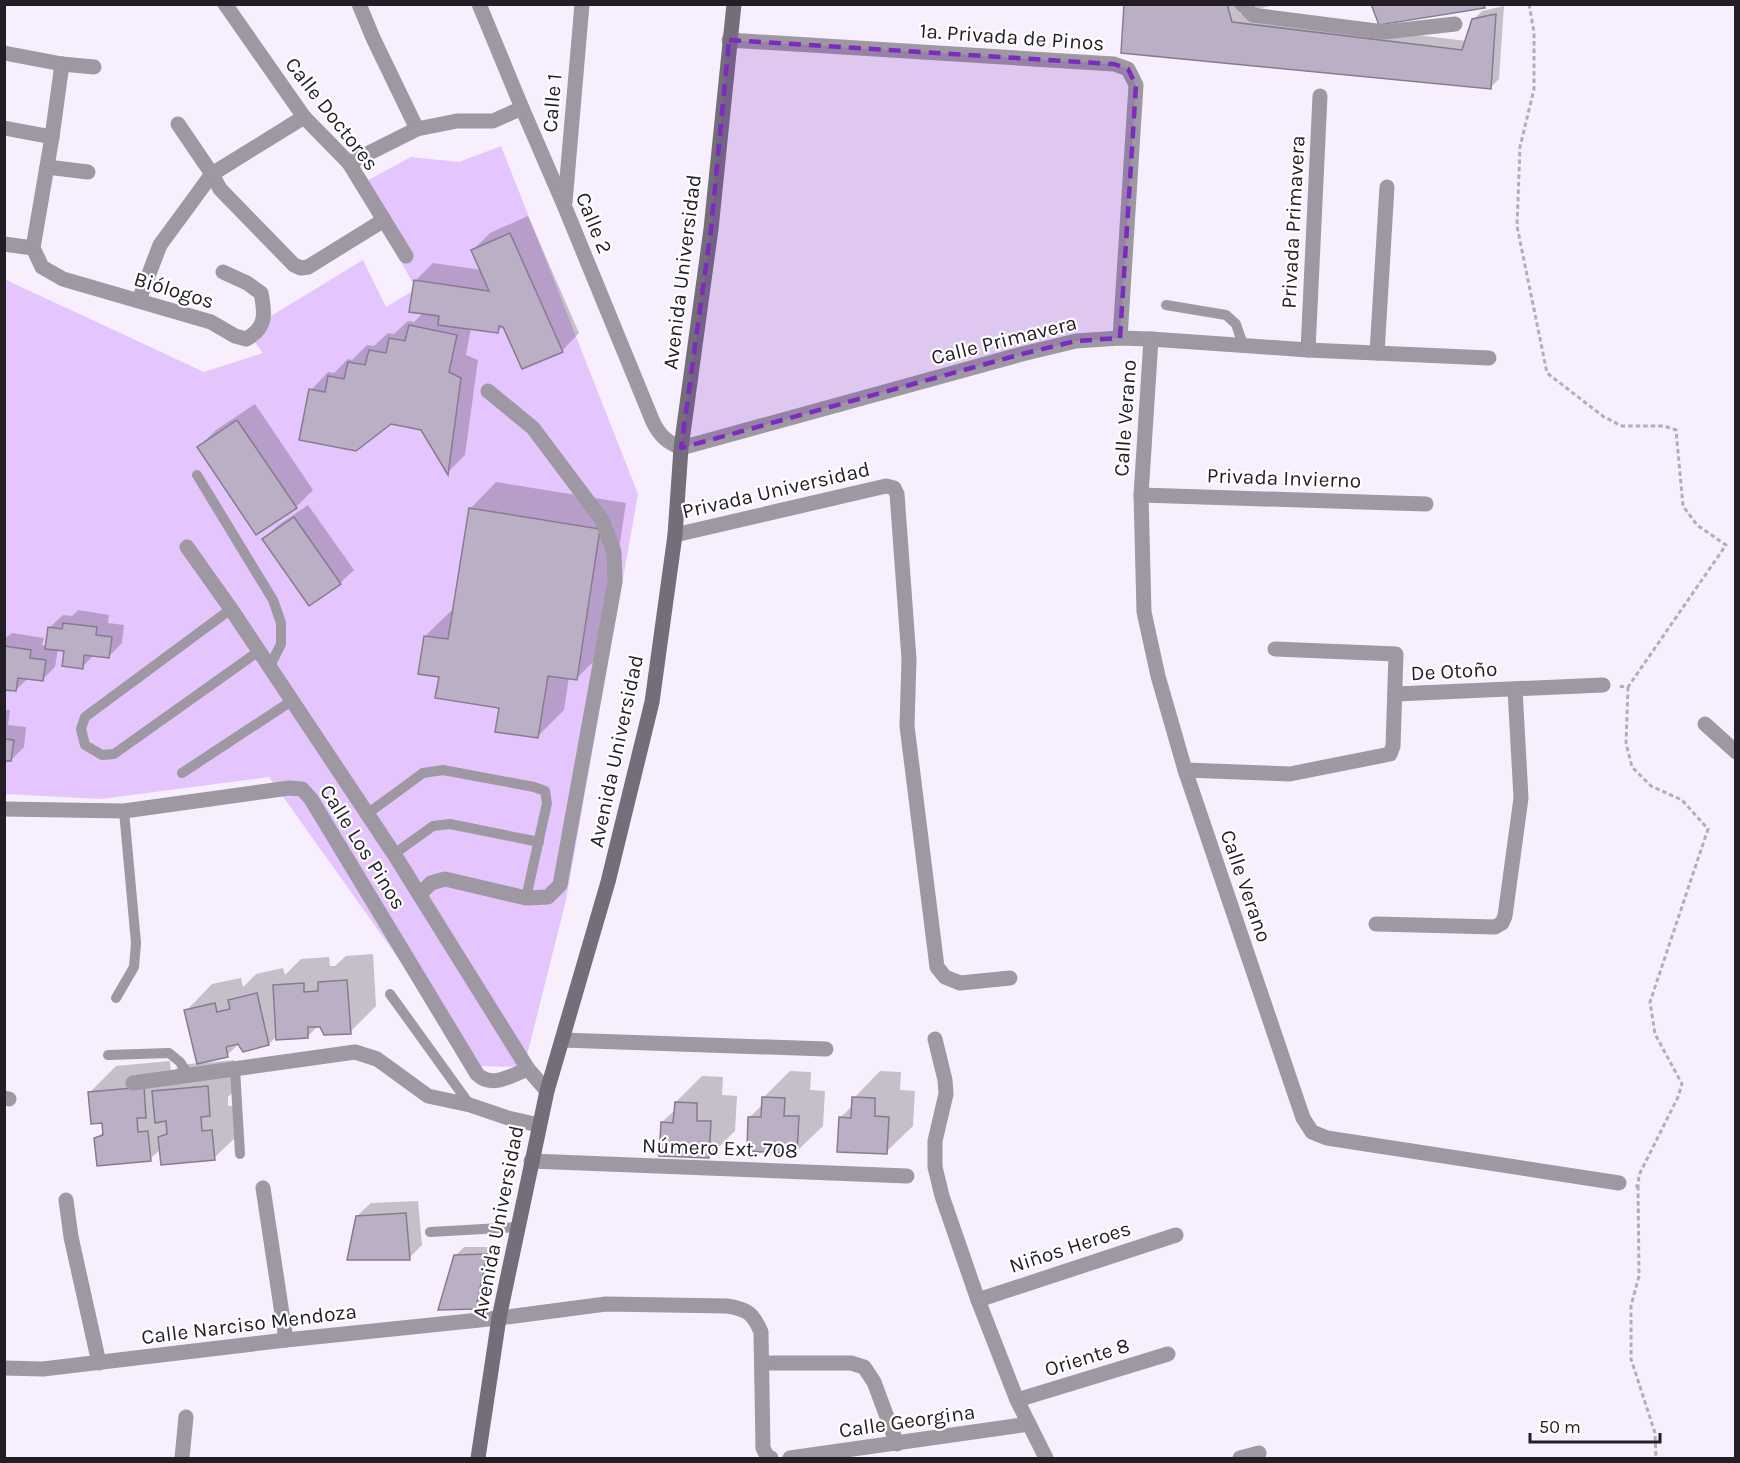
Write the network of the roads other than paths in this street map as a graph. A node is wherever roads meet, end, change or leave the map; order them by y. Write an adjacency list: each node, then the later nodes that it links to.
1 (225, 4): 14 (street, Calle Doctores)
2 (359, 4): 17 (street)
3 (479, 4): 13 (street, Calle 2)
4 (582, 4): 24 (street, Calle 1)
5 (734, 4): 8 (street, Avenida Universidad)
6 (1242, 4): 7 (street)
7 (1455, 24)
8 (729, 40): 32 (street, 1a. Privada de Pinos); 39 (street, Avenida Universidad)
9 (4, 53): 10 (street)
10 (62, 64): 11 (street); 18 (street)
11 (94, 67)
12 (1320, 96): 35 (street, Privada Primavera)
13 (522, 108): 17 (street); 24 (street, Calle 2)
14 (304, 117): 19 (street, Calle Doctores); 22 (street)
15 (178, 124): 22 (street)
16 (4, 129): 18 (street)
17 (417, 129): 19 (street)
18 (52, 137): 20 (street)
19 (350, 163): 25 (street, Calle Doctores)
20 (47, 167): 21 (street); 27 (street)
21 (88, 172)
22 (212, 174): 25 (street); 30 (street)
23 (1387, 187): 36 (street)
24 (564, 204): 39 (street, Calle 2)
25 (384, 220): 28 (street, Calle Doctores)
26 (4, 244): 27 (street)
27 (33, 248): 30 (street, Biólogos)
28 (406, 256)
29 (223, 272): 30 (street, Biólogos)
30 (139, 300)
31 (1166, 305): 34 (lane)
32 (1120, 338): 33 (street, Calle Primavera); 39 (street, Calle Primavera)
33 (1151, 339): 34 (street, Calle Primavera); 41 (street, Calle Verano)
34 (1243, 345): 35 (street, Calle Primavera)
35 (1308, 350): 36 (street, Calle Primavera)
36 (1377, 353): 37 (street, Calle Primavera)
37 (1489, 358)
38 (488, 392): 63 (street)
39 (681, 448): 43 (street, Avenida Universidad)
40 (198, 475): 48 (lane)
41 (1141, 495): 42 (street, Privada Invierno); 55 (street, Calle Verano)
42 (1425, 504)
43 (675, 535): 65 (street, Privada Universidad); 69 (street, Avenida Universidad)
44 (187, 547): 45 (street)
45 (231, 609): 47 (street); 47 (lane)
46 (1275, 649): 51 (street)
47 (259, 651): 48 (street)
48 (270, 666): 52 (street)
49 (1603, 685): 50 (street, De Otoño)
50 (1515, 689): 51 (street, De Otoño); 64 (street)
51 (1396, 694): 55 (street, De Otoño)
52 (293, 700): 56 (lane); 59 (street)
53 (1705, 724): 54 (street)
54 (1736, 752)
55 (1185, 770): 82 (street, Calle Verano)
56 (182, 773)
57 (4, 809): 58 (street, Calle Los Pinos)
58 (124, 811): 67 (lane); 73 (street, Calle Los Pinos)
59 (367, 814): 60 (lane); 61 (street)
60 (539, 842): 61 (lane); 63 (lane)
61 (394, 854): 62 (street)
62 (420, 894): 63 (street); 73 (street)
63 (526, 898)
64 (1376, 924)
65 (1010, 978)
66 (390, 994): 77 (lane)
67 (116, 998)
68 (935, 1039): 88 (street)
69 (561, 1040): 70 (street); 76 (street, Avenida Universidad)
70 (826, 1050)
71 (108, 1055): 74 (lane)
72 (235, 1069): 74 (street); 77 (street); 79 (lane)
73 (528, 1069): 76 (street)
74 (189, 1076): 75 (street)
75 (133, 1083)
76 (547, 1091): 78 (street, Avenida Universidad)
77 (470, 1105): 78 (street)
78 (539, 1125): 80 (street, Avenida Universidad)
79 (240, 1154)
80 (531, 1161): 81 (street, Número Ext. 708); 85 (street, Avenida Universidad)
81 (907, 1176)
82 (1619, 1183)
83 (263, 1188): 90 (street)
84 (66, 1200): 92 (street)
85 (518, 1227): 86 (lane); 89 (street, Avenida Universidad)
86 (430, 1232)
87 (1176, 1235): 88 (street, Niños Heroes)
88 (978, 1300): 95 (street)
89 (499, 1318): 90 (street, Calle Narciso Mendoza); 93 (street, Calle Narciso Mendoza); 102 (street, Avenida Universidad)
90 (286, 1340): 92 (street, Calle Narciso Mendoza)
91 (1168, 1354): 95 (street, Oriente 8)
92 (99, 1363): 94 (street, Calle Narciso Mendoza)
93 (763, 1363): 98 (street); 100 (street, Calle Narciso Mendoza)
94 (4, 1368)
95 (1017, 1400): 97 (street)
96 (186, 1417): 101 (street)
97 (1029, 1424): 98 (street, Calle Georgina); 104 (street)
98 (897, 1444): 103 (street, Calle Georgina)
99 (1259, 1453): 105 (street)
100 (769, 1457)
101 (182, 1458)
102 (478, 1458)
103 (790, 1458)
104 (1046, 1458)
105 (1240, 1458)

